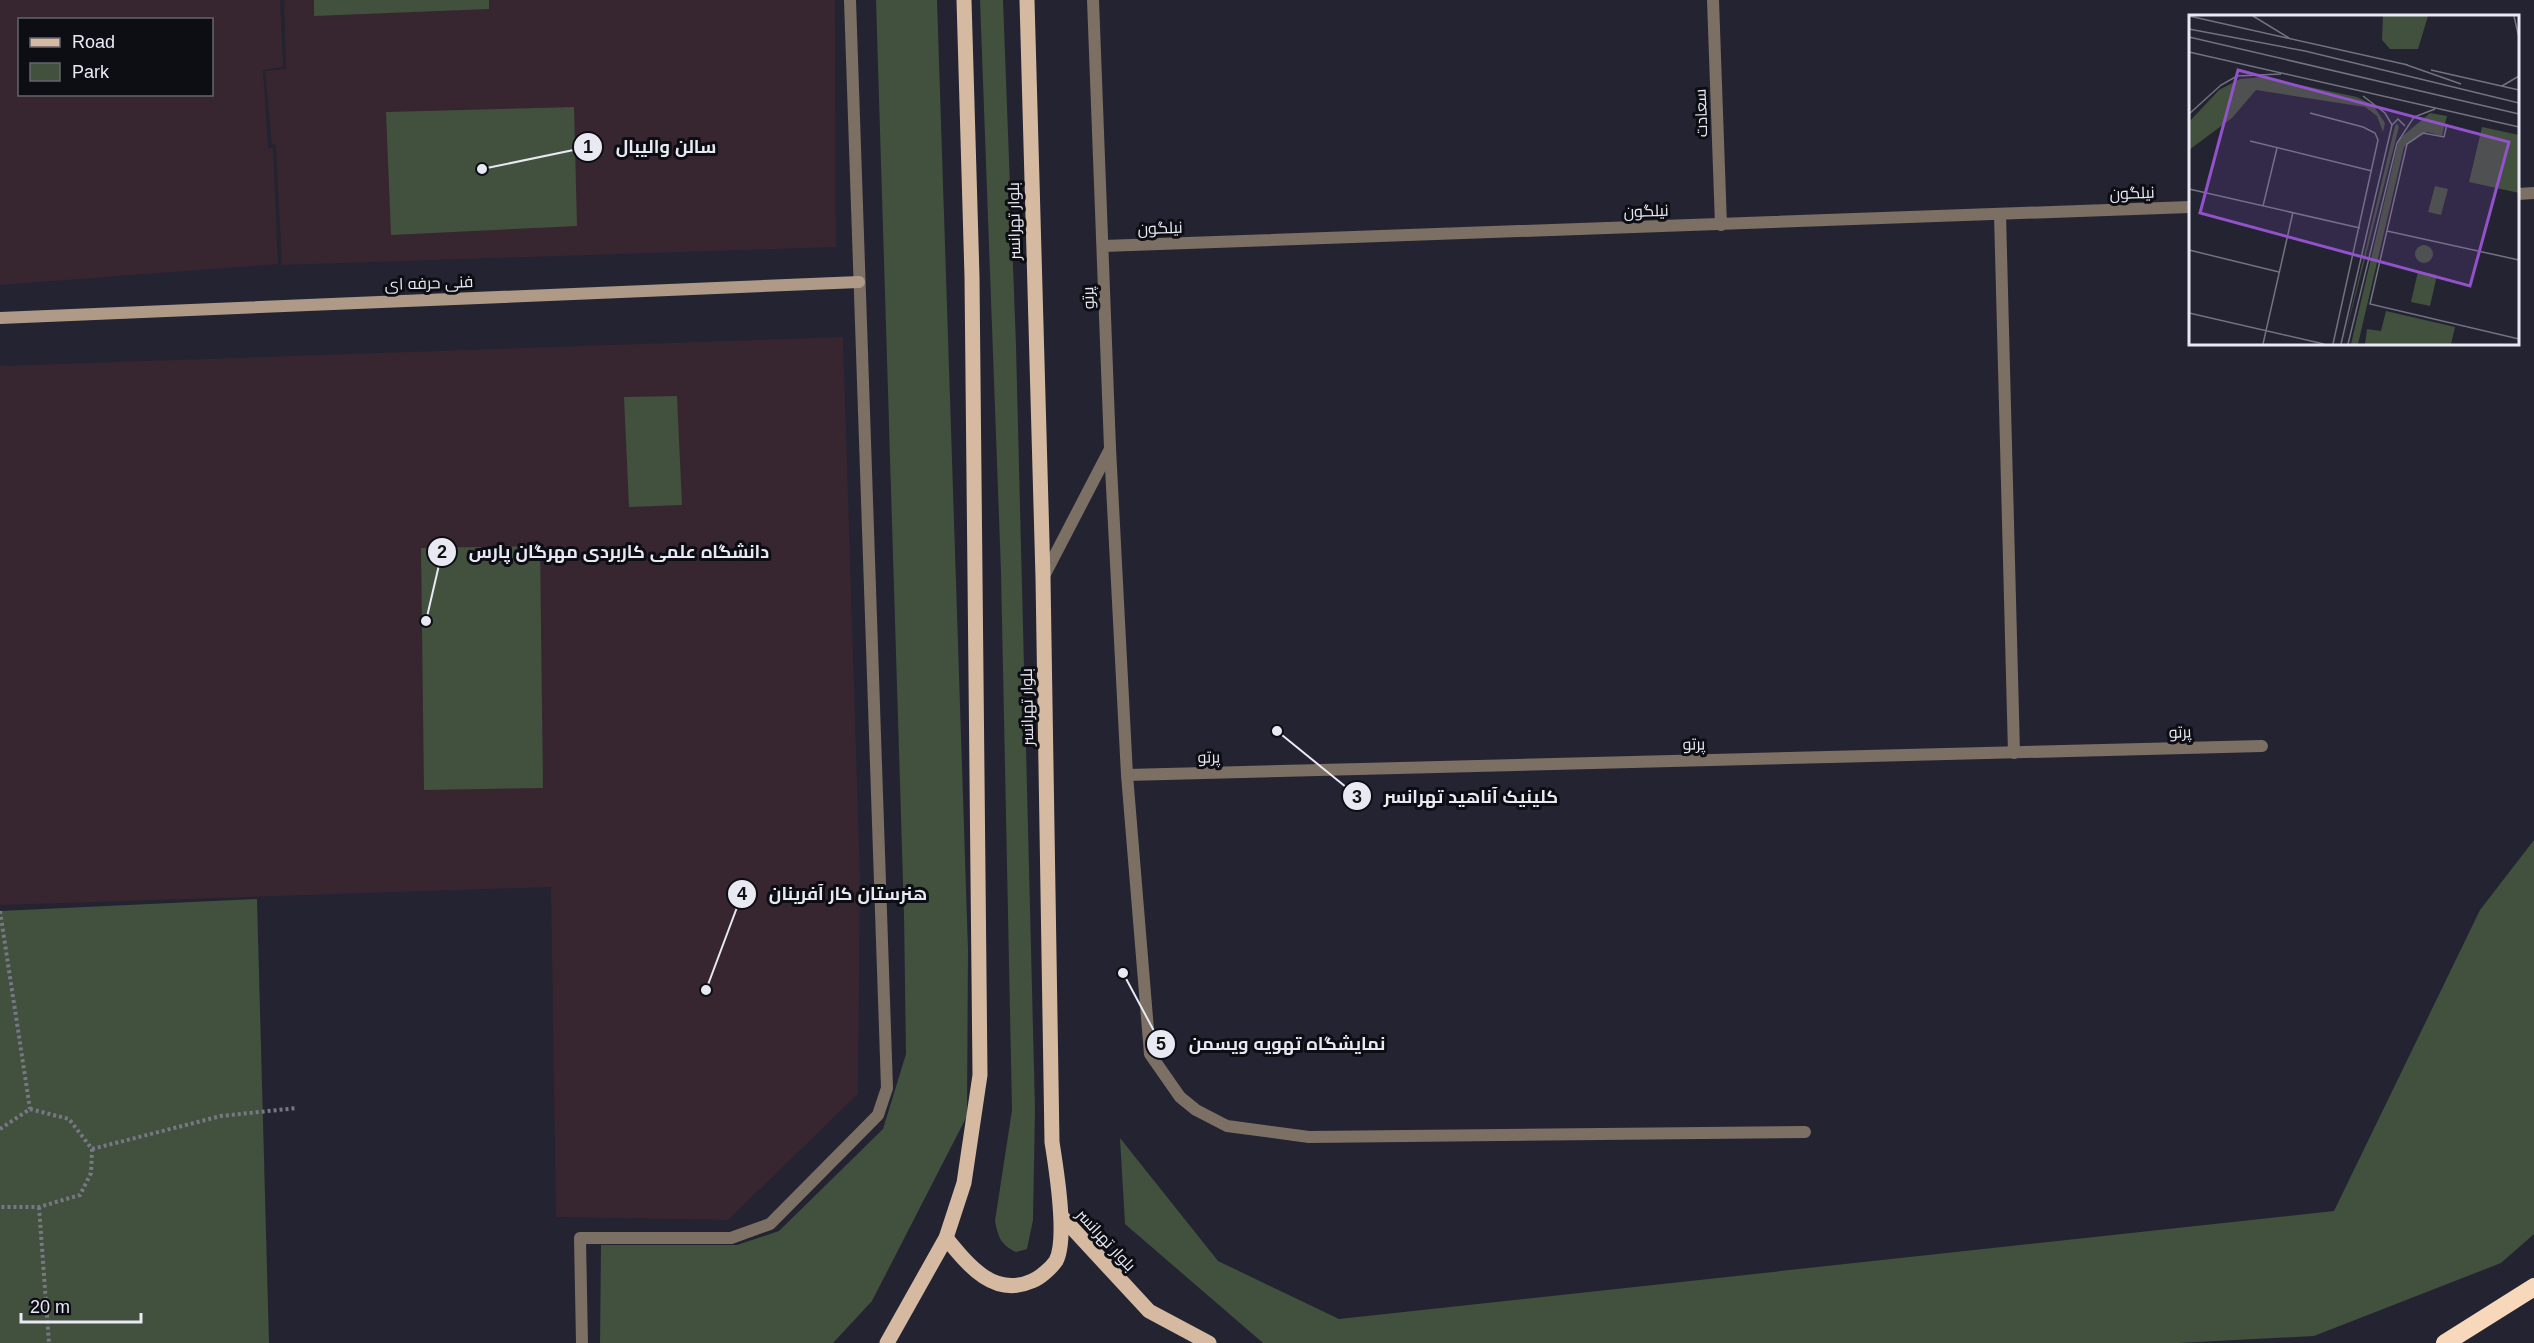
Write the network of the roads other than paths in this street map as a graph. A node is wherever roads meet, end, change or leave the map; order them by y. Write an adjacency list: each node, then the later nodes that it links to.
1 (850, 0): 12 (street)
2 (964, 0): 21 (main road)
3 (1027, 0): 15 (main road, بلوار تهرانسر)
4 (1093, 0): 11 (street, پرتو)
5 (1713, 0): 10 (street, سعادت)
6 (2534, 193): 7 (street)
7 (2519, 194)
8 (2189, 207): 9 (street, نیلگون)
9 (2000, 214): 10 (street, نیلگون); 17 (street)
10 (1721, 225): 11 (street, نیلگون)
11 (1103, 246): 14 (street, پرتو)
12 (859, 282): 13 (street, فنی حرفه ای); 23 (street)
13 (0, 318)
14 (1110, 448): 15 (street); 18 (street, پرتو)
15 (1043, 578): 20 (main road, بلوار تهرانسر)
16 (2262, 746): 17 (street, پرتو)
17 (2014, 753): 18 (street, پرتو)
18 (1127, 775): 19 (street, پرتو)
19 (1805, 1132)
20 (1062, 1217): 21 (main road); 25 (main road, بلوار تهرانسر)
21 (946, 1238): 24 (main road)
22 (2534, 1287): 26 (highway)
23 (582, 1343)
24 (887, 1343)
25 (1209, 1343)
26 (2445, 1343)

